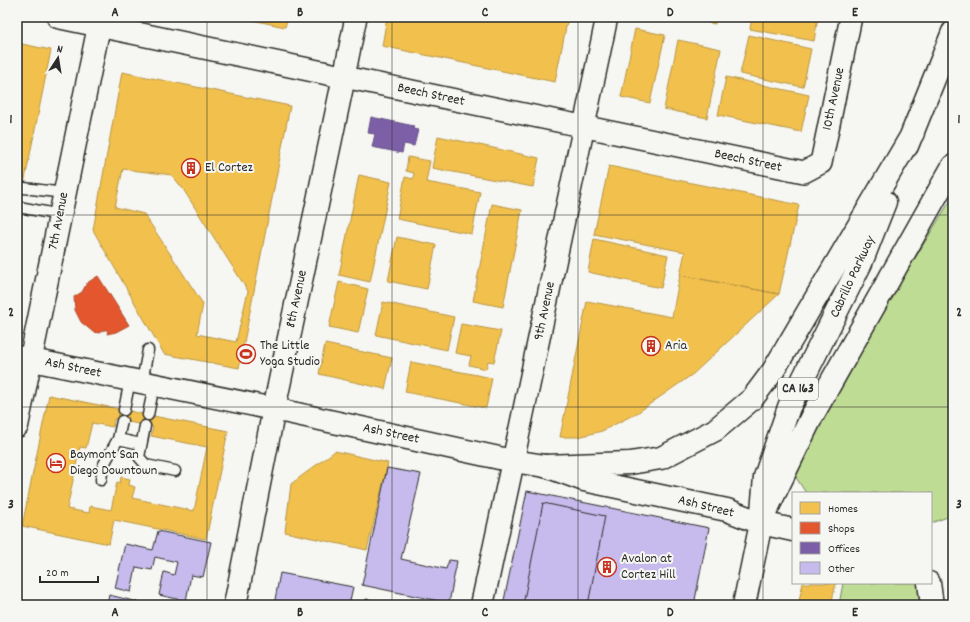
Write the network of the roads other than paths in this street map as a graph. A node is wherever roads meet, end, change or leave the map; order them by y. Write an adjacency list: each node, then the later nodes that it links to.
1 (58, 17): 5 (main road, Beech Street)
2 (356, 17): 7 (street, 8th Avenue)
3 (607, 17): 8 (street, 9th Avenue)
4 (851, 17): 11 (street, 10th Avenue)
5 (100, 22): 7 (main road, Beech Street); 13 (main road, 7th Avenue)
6 (953, 32): 9 (main road, Cabrillo Parkway / CA 163)
7 (344, 77): 8 (street, Beech Street); 19 (main road, 8th Avenue)
8 (583, 126): 11 (street, Beech Street); 27 (street, 9th Avenue)
9 (913, 133): 28 (main road); 31 (main road, Cabrillo Parkway / CA 163)
10 (953, 166): 31 (main road)
11 (804, 172)
12 (24, 188): 13 (lane)
13 (64, 193): 15 (main road, 7th Avenue)
14 (19, 207): 15 (lane)
15 (61, 215): 17 (main road, 7th Avenue)
16 (148, 350): 18 (lane)
17 (24, 358): 18 (main road, Ash Street); 23 (main road, 7th Avenue)
18 (142, 382): 19 (main road, Ash Street); 20 (lane); 21 (lane)
19 (274, 409): 27 (main road, Ash Street); 34 (main road, 8th Avenue)
20 (124, 410)
21 (148, 415)
22 (122, 421): 25 (lane)
23 (17, 426)
24 (145, 426): 26 (lane)
25 (118, 439): 26 (lane); 30 (lane)
26 (142, 444): 29 (lane)
27 (513, 461): 28 (main road, Ash Street); 35 (main road, 9th Avenue)
28 (545, 466): 31 (main road, Ash Street)
29 (175, 471)
30 (100, 480)
31 (761, 523): 32 (main road, Ash Street); 36 (main road)
32 (792, 530)
33 (929, 584): 37 (main road)
34 (235, 605)
35 (482, 605)
36 (744, 605)
37 (932, 605)

